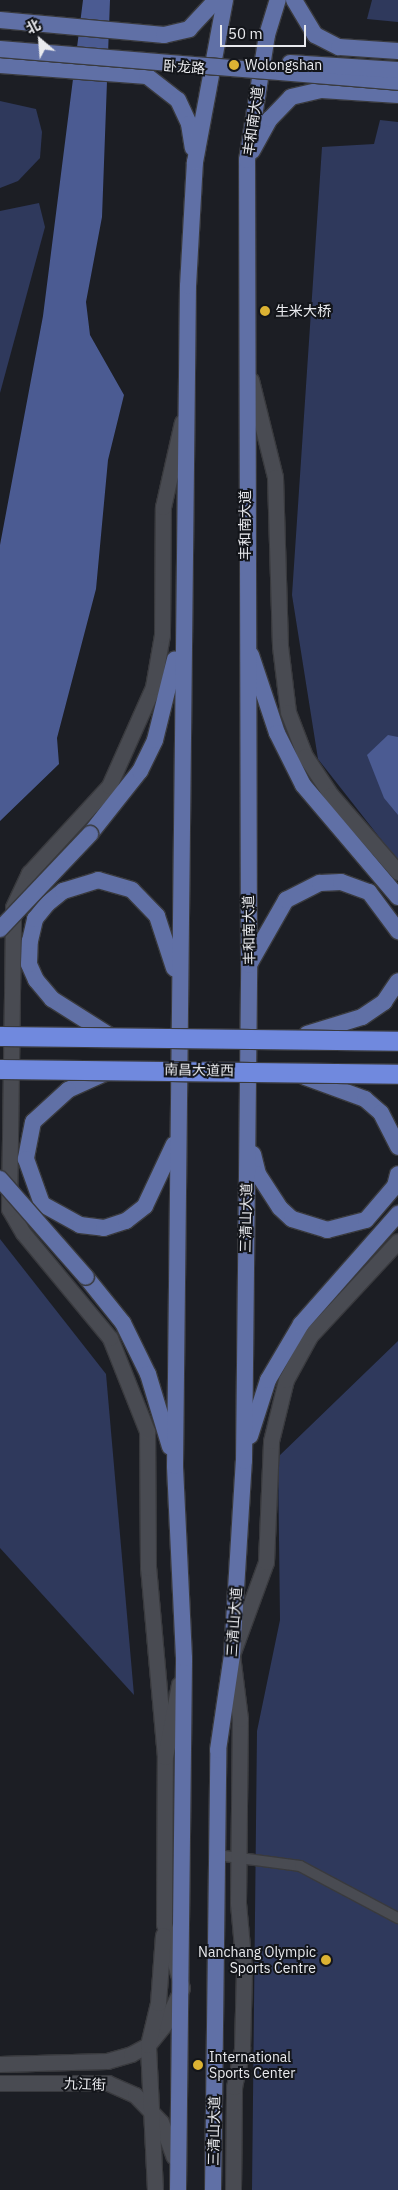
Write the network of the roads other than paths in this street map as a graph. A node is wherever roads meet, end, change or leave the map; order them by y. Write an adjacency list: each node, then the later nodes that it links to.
1 (216, 0): 5 (main road)
2 (225, 0): 14 (main road)
3 (278, 0): 13 (main road, 丰和南大道)
4 (294, 0): 8 (main road)
5 (0, 20)
6 (0, 38): 10 (main road, 卧龙路, bridge)
7 (0, 50): 11 (main road, 卧龙路, bridge)
8 (398, 51)
9 (0, 64): 14 (main road, 卧龙路)
10 (398, 70)
11 (398, 82)
12 (398, 94): 13 (main road)
13 (247, 160): 15 (main road, 丰和南大道)
14 (195, 162): 16 (main road)
15 (247, 364): 18 (main road, 丰和南大道); 19 (main road)
16 (186, 405): 17 (main road); 46 (main road)
17 (184, 587): 21 (main road, bridge); 25 (main road)
18 (246, 640): 20 (main road); 23 (main road, 丰和南大道)
19 (398, 872)
20 (398, 897)
21 (0, 929)
22 (398, 931): 23 (main road)
23 (249, 965): 30 (main road, 丰和南大道)
24 (398, 981): 28 (main road, bridge)
25 (179, 985): 27 (main road); 36 (main road)
26 (0, 1036): 27 (highway, bridge)
27 (112, 1037): 28 (highway, bridge)
28 (276, 1039): 29 (highway, bridge)
29 (398, 1041)
30 (248, 1054): 35 (main road, 三清山大道)
31 (0, 1069): 32 (highway, 南昌大道西, bridge)
32 (114, 1070): 33 (highway, 南昌大道西, bridge); 36 (main road)
33 (286, 1072): 34 (highway, 南昌大道西, bridge); 37 (main road, bridge)
34 (398, 1074)
35 (247, 1127): 38 (main road); 42 (main road, 三清山大道)
36 (178, 1134): 43 (main road)
37 (398, 1147)
38 (398, 1174)
39 (0, 1179): 43 (main road, bridge)
40 (398, 1214): 42 (main road)
41 (398, 1241): 44 (main road)
42 (244, 1461): 44 (main road, 三清山大道)
43 (175, 1466): 45 (main road)
44 (232, 1655): 47 (main road, 三清山大道); 48 (main road)
45 (184, 1658): 46 (main road); 51 (main road)
46 (165, 1757): 50 (main road)
47 (217, 1855): 48 (street); 58 (main road, 三清山大道)
48 (241, 1855): 49 (street); 59 (main road)
49 (398, 1918)
50 (164, 1924): 51 (main road); 52 (main road)
51 (182, 1988): 52 (main road); 56 (main road)
52 (148, 2045): 53 (main road, 九江街); 55 (main road)
53 (0, 2064)
54 (0, 2083): 55 (main road, 九江街)
55 (153, 2113): 56 (main road, 九江街); 57 (main road)
56 (178, 2182)
57 (155, 2190)
58 (213, 2190)
59 (233, 2190)

